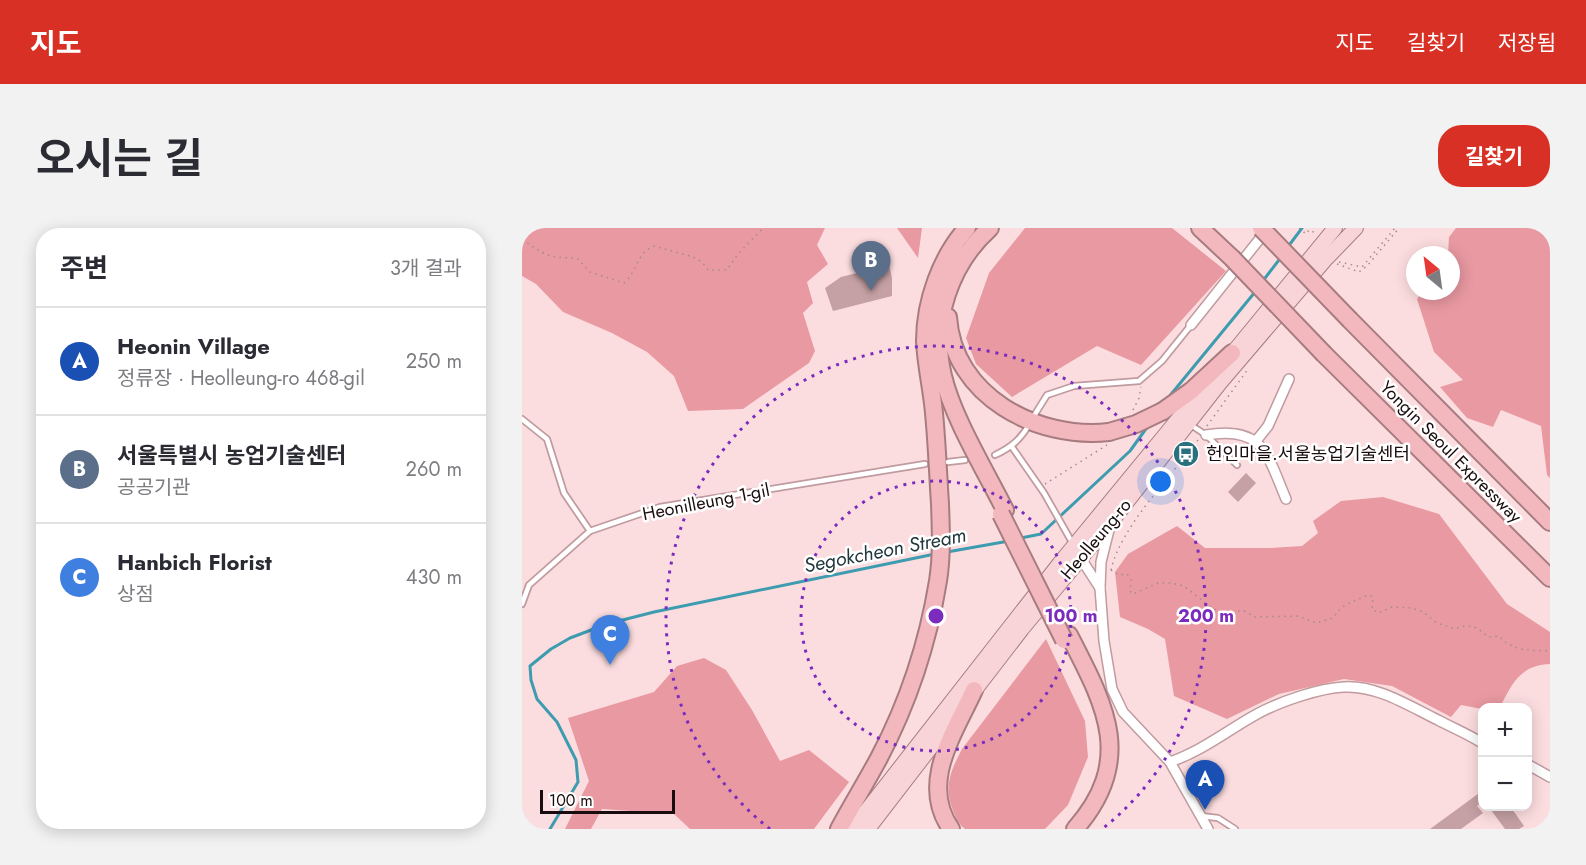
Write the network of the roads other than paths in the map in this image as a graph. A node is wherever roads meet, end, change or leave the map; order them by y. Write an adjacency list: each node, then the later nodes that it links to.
1 (968, 228): 8 (highway)
2 (990, 228): 8 (highway)
3 (1200, 228): 27 (highway, Yongin Seoul Expressway, bridge)
4 (1261, 228): 24 (highway, Yongin Seoul Expressway, bridge)
5 (1268, 228): 9 (street)
6 (1335, 228): 10 (main road, Heolleung-ro)
7 (1356, 228): 13 (main road, Heolleung-ro)
8 (941, 291): 10 (highway, bridge); 30 (highway); 37 (highway)
9 (1191, 325): 16 (lane)
10 (1232, 353): 26 (main road, Heolleung-ro)
11 (1289, 379): 15 (street)
12 (522, 419): 25 (lane)
13 (1188, 424): 14 (lane); 23 (main road, Heolleung-ro)
14 (1204, 434): 15 (street); 21 (lane)
15 (1256, 441): 22 (street)
16 (1012, 447): 17 (lane); 26 (lane, Heolleung-ro)
17 (995, 455)
18 (965, 460): 19 (lane)
19 (948, 462)
20 (925, 464): 25 (lane, Heonilleung 1-gil)
21 (1237, 465)
22 (1286, 499)
23 (1112, 521): 26 (main road, Heolleung-ro); 28 (street)
24 (1550, 522)
25 (590, 531): 29 (lane, Heonilleung 1-gil)
26 (1077, 552): 28 (street); 31 (main road, Heolleung-ro); 38 (main road, Heolleung-ro)
27 (1550, 578)
28 (1100, 588): 33 (street)
29 (522, 604)
30 (1066, 638): 41 (highway); 42 (highway)
31 (974, 690): 39 (main road, Heolleung-ro); 40 (highway)
32 (1478, 741): 33 (street)
33 (1170, 762): 36 (street)
34 (1532, 767): 35 (street)
35 (1550, 777)
36 (1201, 816): 43 (street); 44 (lane)
37 (838, 829)
38 (852, 829)
39 (868, 829)
40 (951, 829)
41 (1064, 829)
42 (1075, 829)
43 (1209, 829)
44 (1235, 829)

